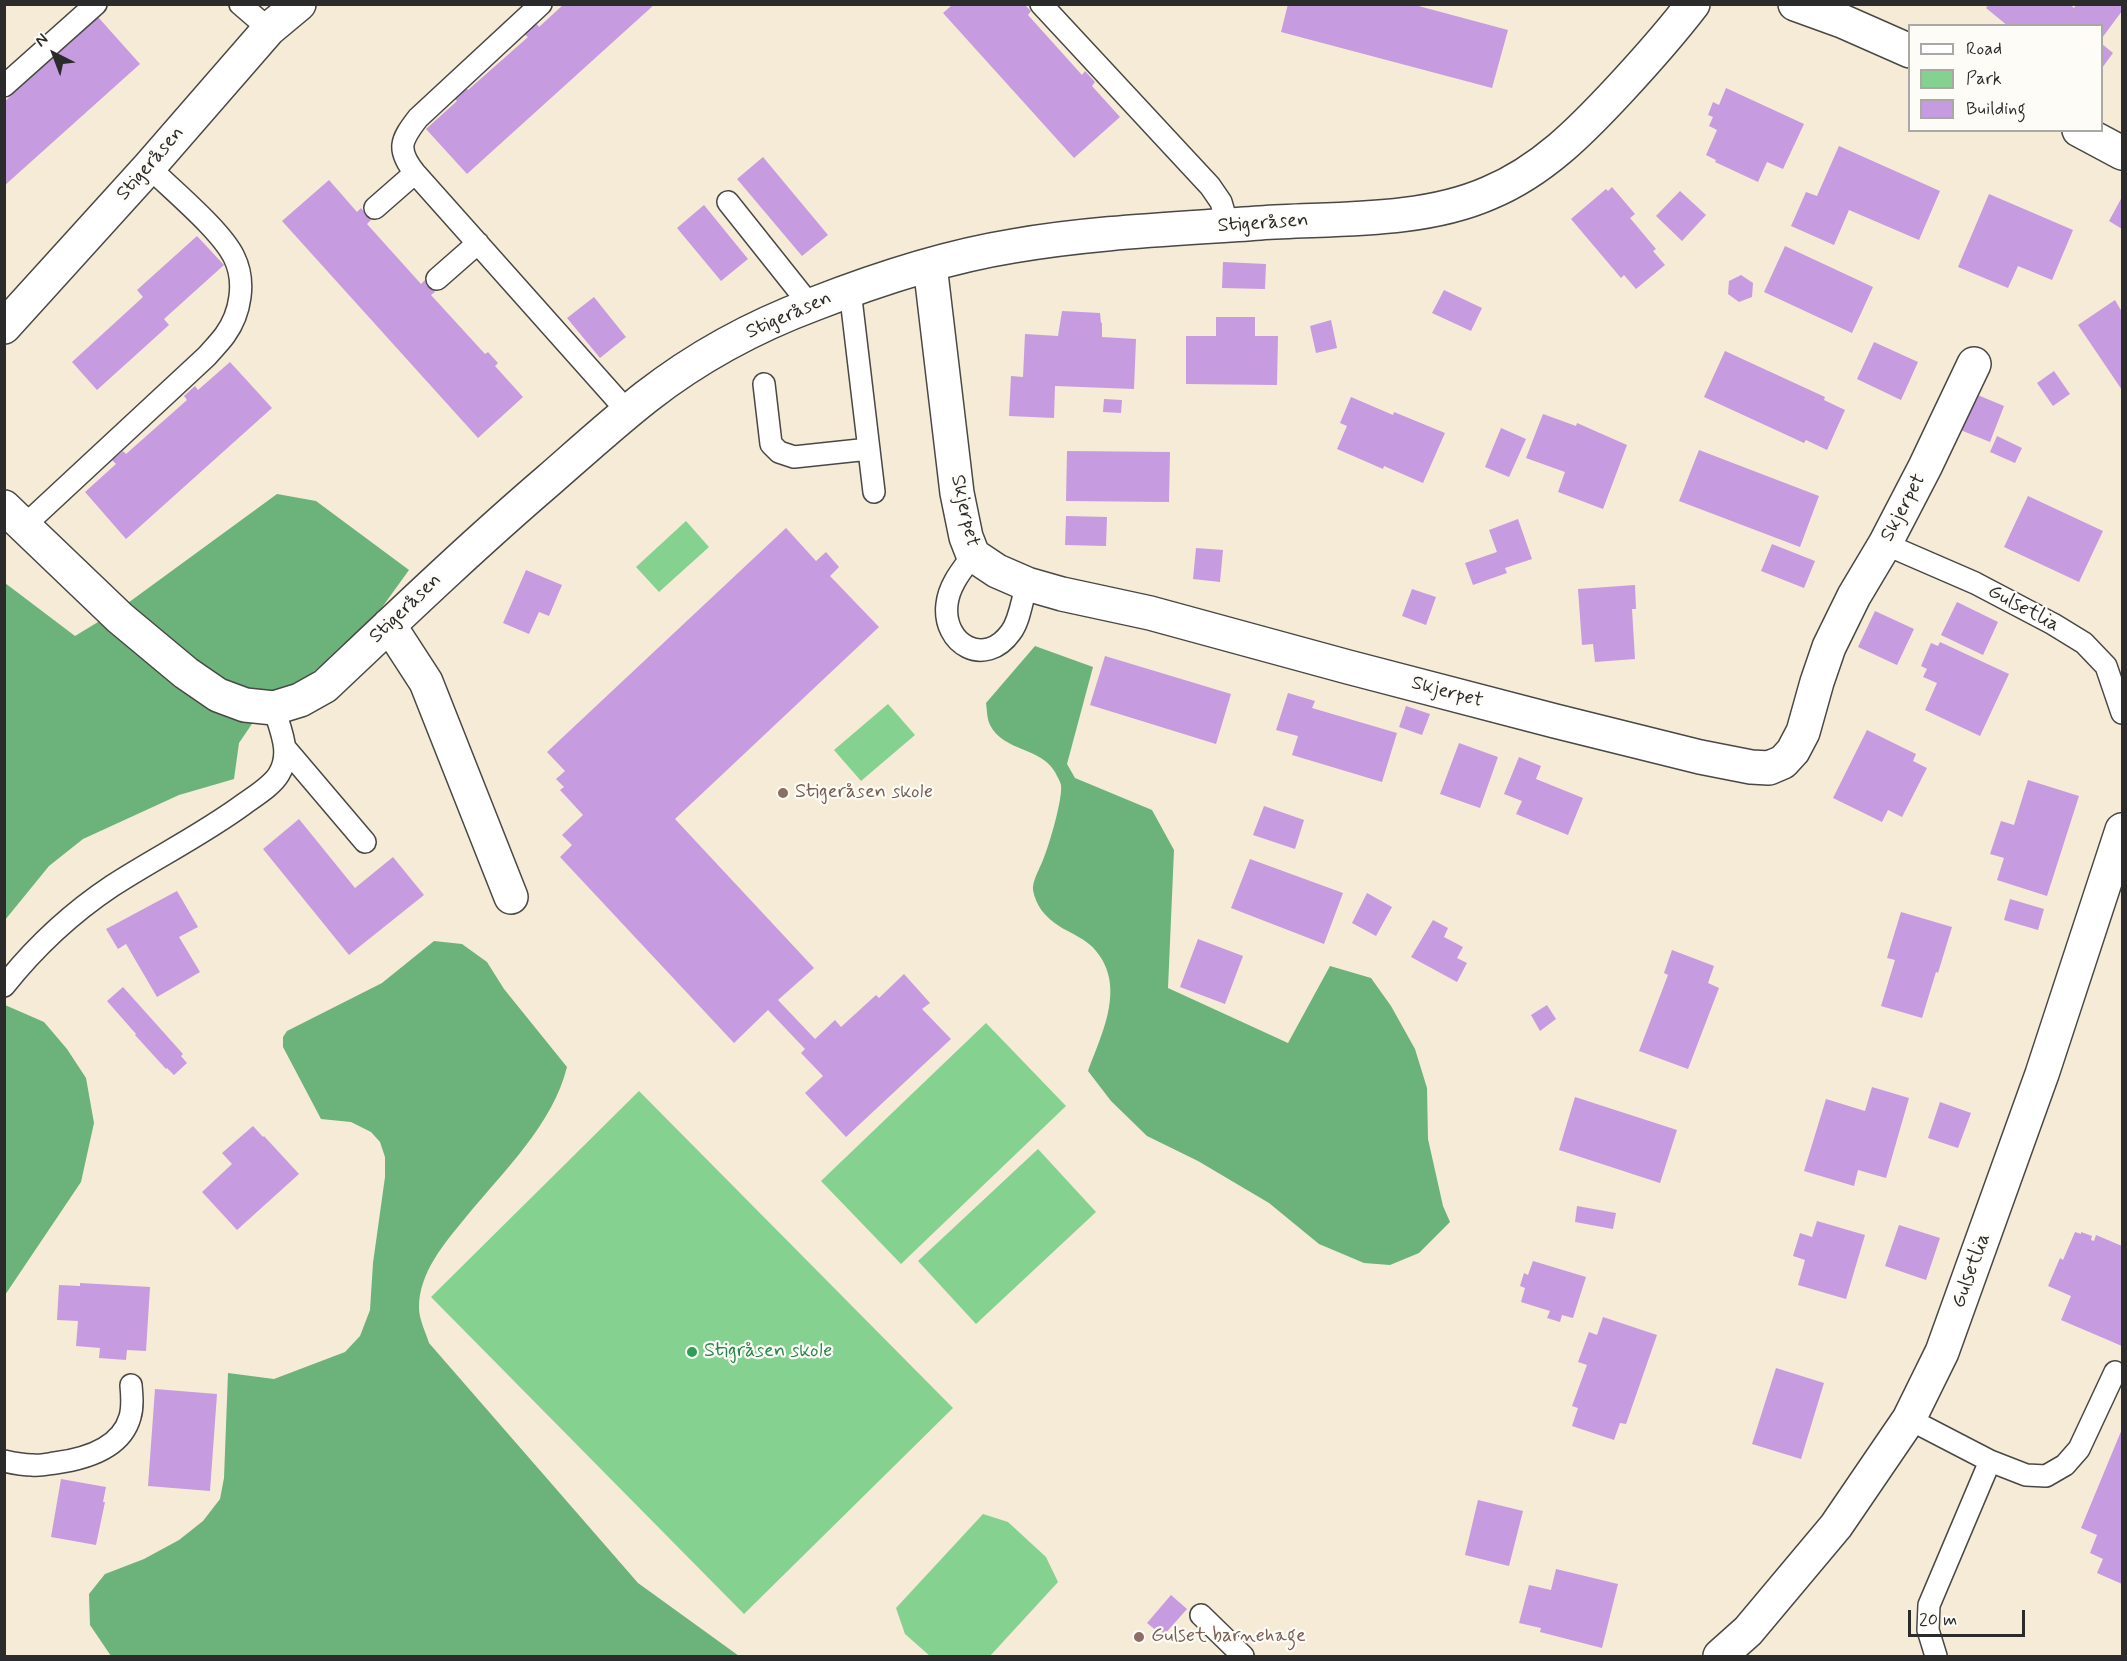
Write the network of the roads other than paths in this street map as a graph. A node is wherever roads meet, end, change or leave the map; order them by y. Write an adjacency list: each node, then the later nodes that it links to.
1 (96, 4): 10 (lane)
2 (240, 4): 8 (lane)
3 (299, 4): 8 (street, Stigeråsen)
4 (541, 4): 14 (lane)
5 (1041, 4): 17 (lane)
6 (1693, 4): 17 (street, Stigeråsen)
7 (1795, 4): 9 (street)
8 (269, 29): 13 (street, Stigeråsen)
9 (1908, 50)
10 (4, 86)
11 (2083, 132): 12 (street)
12 (2122, 153)
13 (149, 167): 23 (street, Stigeråsen); 29 (lane)
14 (415, 172): 16 (lane); 18 (lane)
15 (728, 202): 22 (lane)
16 (375, 208)
17 (1228, 226): 19 (street, Stigeråsen)
18 (477, 243): 20 (lane); 26 (lane)
19 (930, 265): 21 (street, Stigeråsen); 31 (street, Skjerpet)
20 (437, 279)
21 (850, 290): 22 (street, Stigeråsen); 27 (lane)
22 (810, 305): 26 (street, Stigeråsen)
23 (8, 315)
24 (1974, 364): 30 (street, Skjerpet)
25 (764, 384): 27 (lane)
26 (628, 412): 33 (street, Stigeråsen)
27 (869, 449): 28 (lane)
28 (874, 492)
29 (14, 516): 34 (street, Stigeråsen)
30 (1885, 544): 32 (street, Skjerpet); 35 (lane, Gulsetlia)
31 (973, 555): 32 (street, Skjerpet); 32 (lane)
32 (1027, 584)
33 (389, 626): 34 (street, Stigeråsen); 39 (street)
34 (274, 708): 36 (lane)
35 (2122, 713)
36 (286, 749): 38 (lane); 40 (lane)
37 (2122, 830): 43 (street, Gulsetlia)
38 (365, 842)
39 (511, 897)
40 (4, 986)
41 (2115, 1372): 45 (lane)
42 (131, 1385): 44 (lane)
43 (1909, 1419): 45 (lane); 48 (street, Gulsetlia)
44 (4, 1461)
45 (1990, 1461): 49 (lane)
46 (1201, 1615): 47 (lane)
47 (1243, 1656)
48 (1720, 1656)
49 (1936, 1656)

